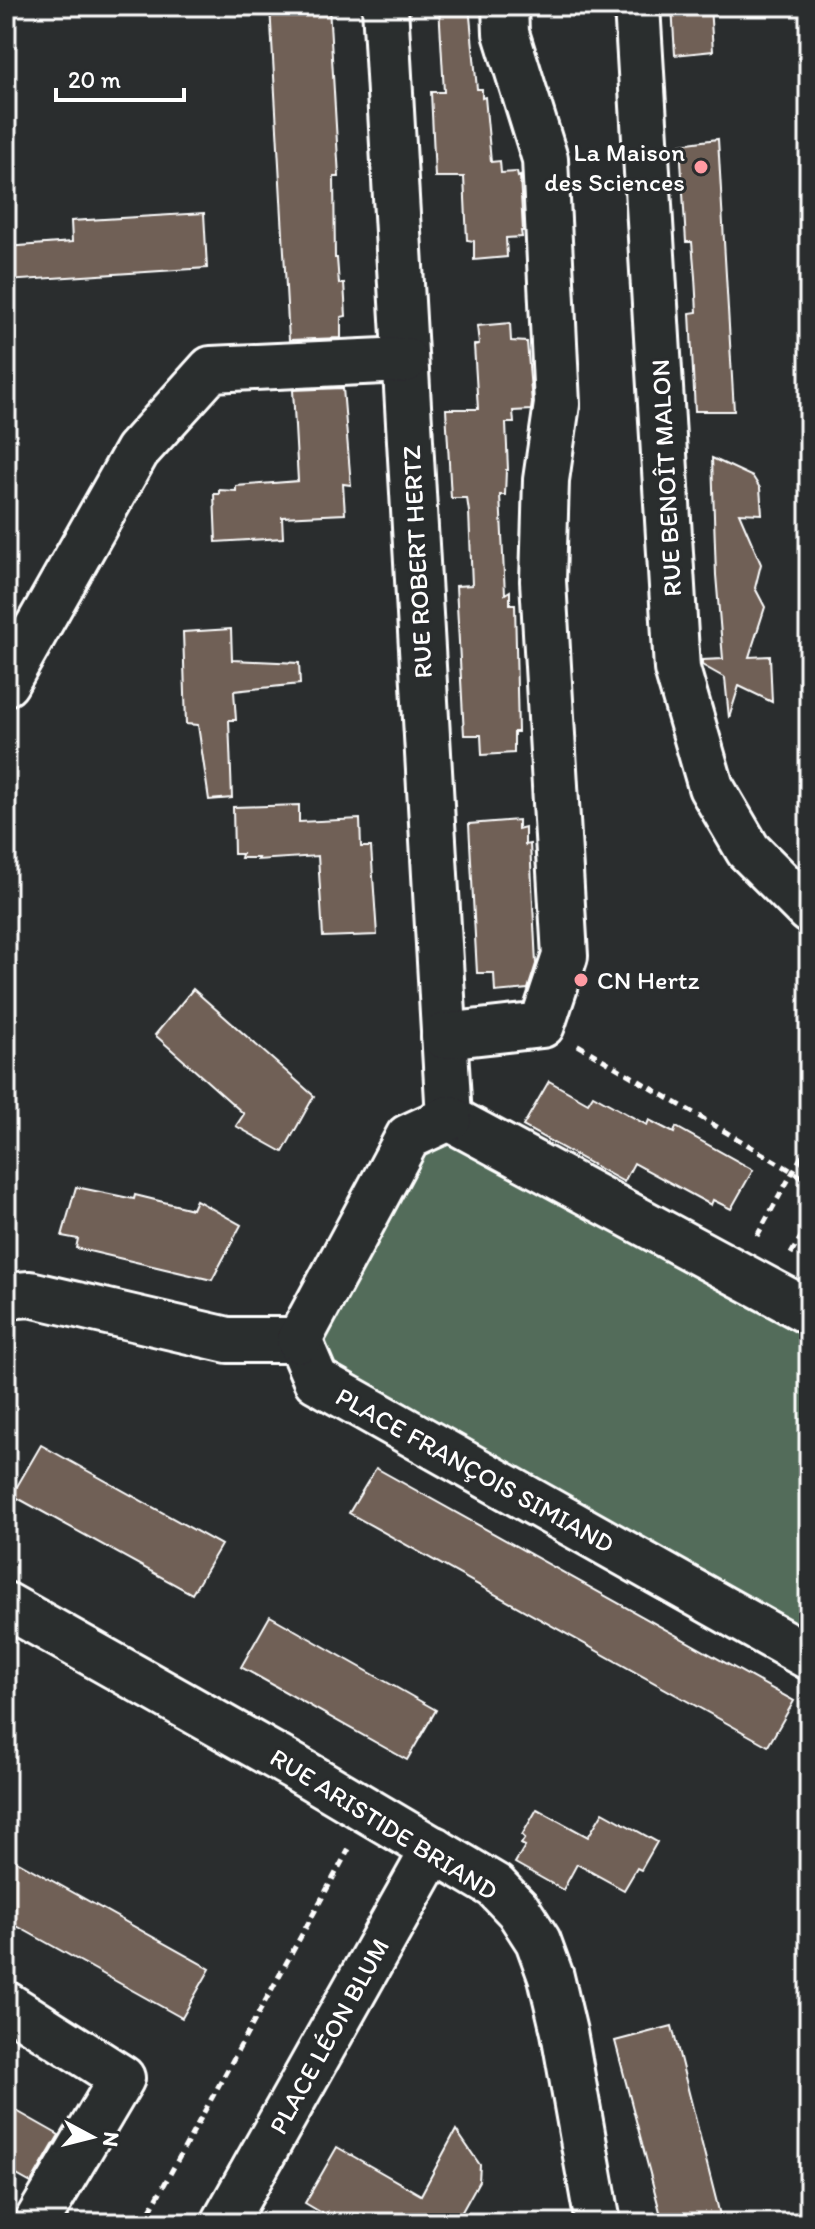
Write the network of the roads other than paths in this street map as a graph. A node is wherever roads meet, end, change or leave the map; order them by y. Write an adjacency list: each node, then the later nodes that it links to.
1 (385, 6): 4 (street, RUE ROBERT HERTZ)
2 (505, 6): 7 (street)
3 (637, 6): 6 (street, RUE BENOÎT MALON)
4 (405, 360): 5 (street); 7 (street, RUE ROBERT HERTZ)
5 (6, 683)
6 (809, 911)
7 (444, 1036): 8 (street, RUE ROBERT HERTZ)
8 (449, 1118): 10 (street); 11 (street)
9 (6, 1296): 11 (street)
10 (809, 1312)
11 (299, 1340): 13 (street, PLACE FRANÇOIS SIMIAND)
12 (6, 1605): 14 (street, RUE ARISTIDE BRIAND)
13 (809, 1657)
14 (434, 1849): 17 (street, PLACE LÉON BLUM); 18 (street, RUE ARISTIDE BRIAND)
15 (6, 2004): 16 (street)
16 (36, 2223)
17 (224, 2223)
18 (598, 2223)

